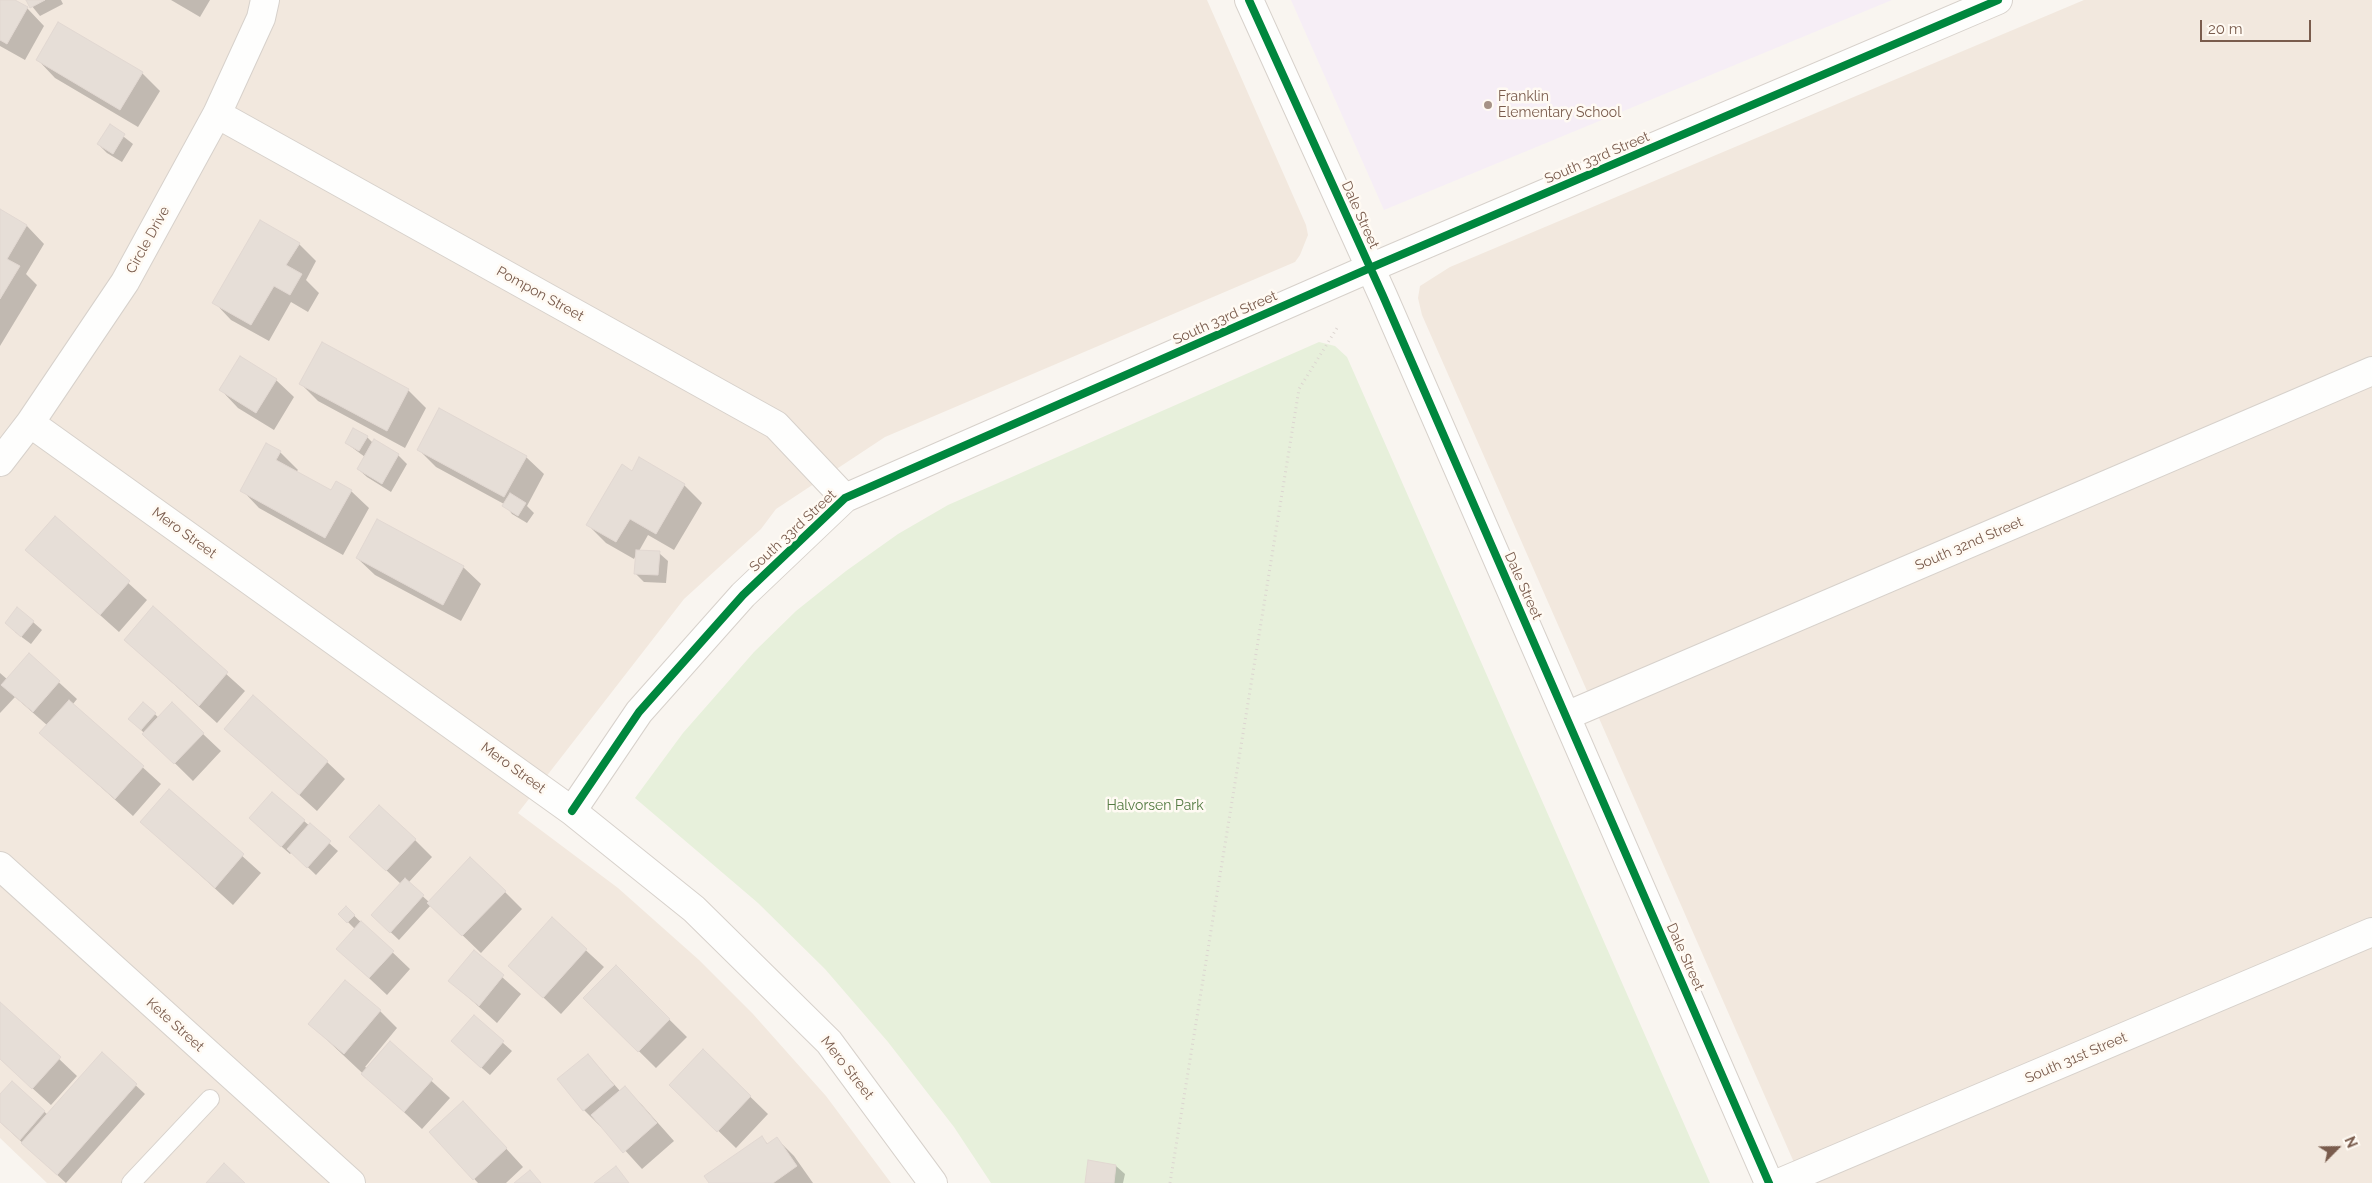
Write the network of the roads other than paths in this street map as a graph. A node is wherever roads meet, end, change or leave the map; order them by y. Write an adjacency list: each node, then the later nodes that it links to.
1 (266, 0): 4 (street, Circle Drive)
2 (1250, 0): 5 (street, Dale Street)
3 (1998, 0): 5 (street, South 33rd Street)
4 (217, 114): 7 (street, Circle Drive); 9 (street, Pompon Street)
5 (1370, 268): 9 (street, South 33rd Street); 10 (street, Dale Street)
6 (2372, 371): 10 (street, South 32nd Street)
7 (30, 423): 8 (street, Circle Drive); 11 (street, Mero Street)
8 (0, 462)
9 (845, 498): 11 (street, South 33rd Street)
10 (1566, 716): 18 (street, Dale Street)
11 (572, 811): 17 (street, Mero Street)
12 (0, 866): 16 (street, Kete Street)
13 (2372, 932): 19 (street, South 31st Street)
14 (210, 1099): 15 (lane)
15 (131, 1183)
16 (351, 1183)
17 (933, 1183)
18 (1770, 1183)
19 (1780, 1183)

